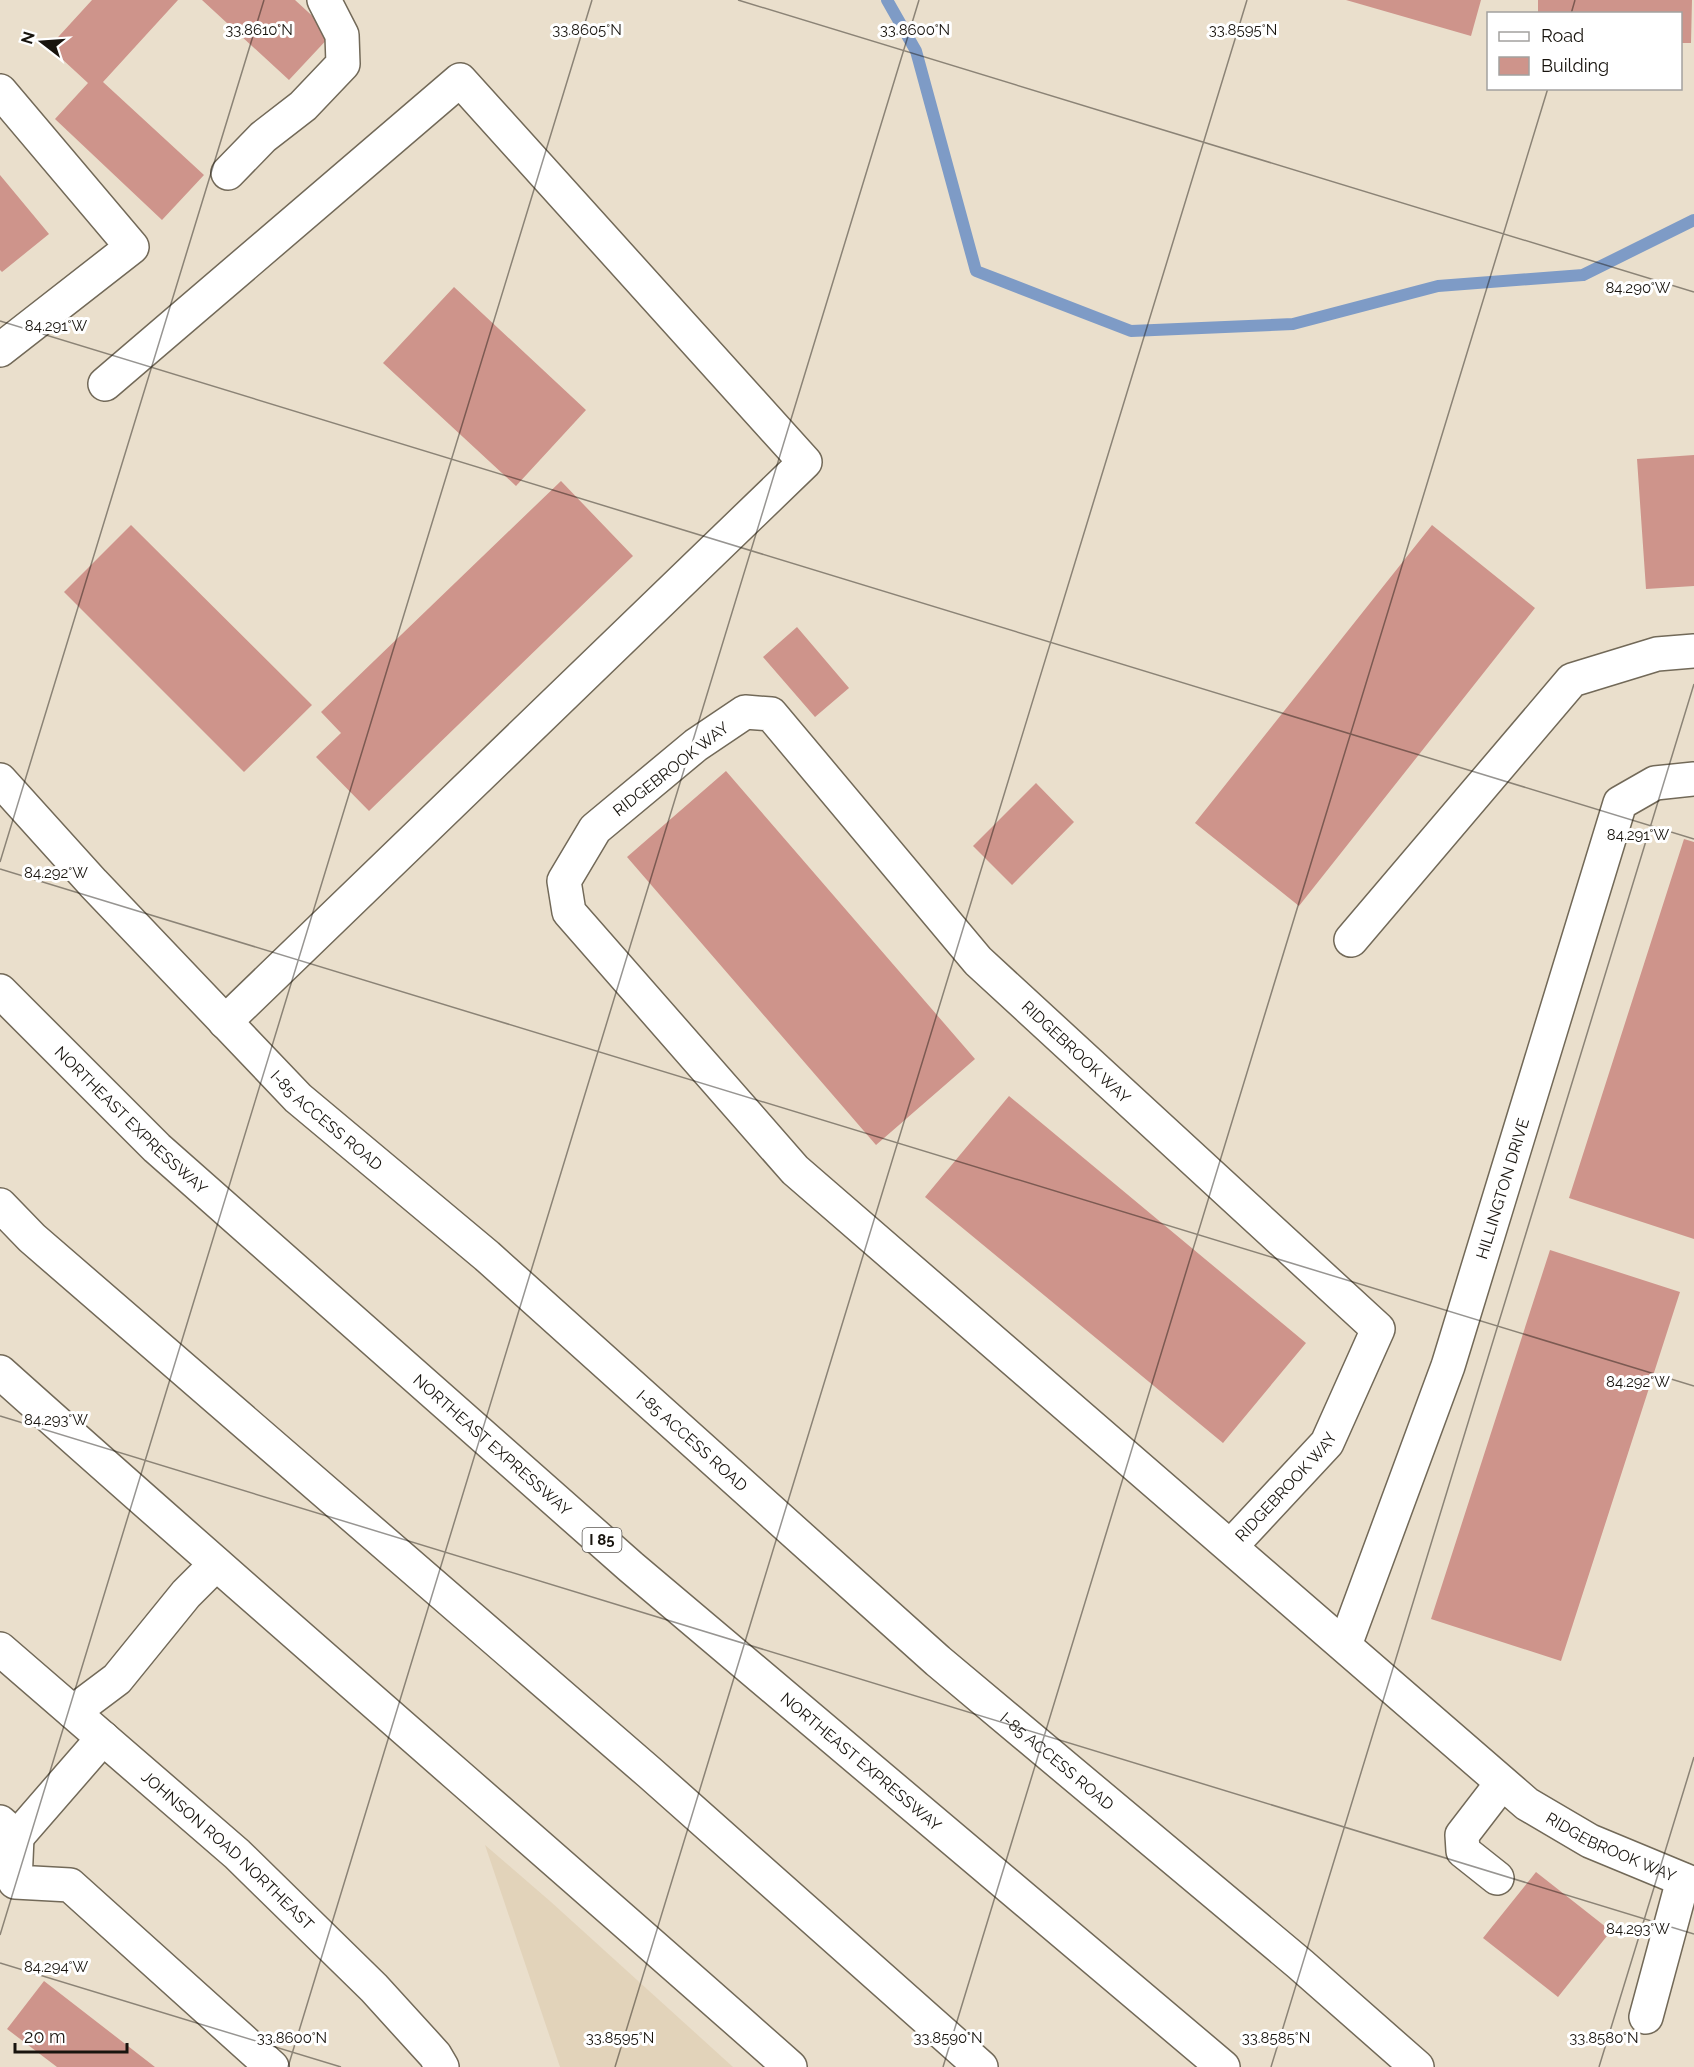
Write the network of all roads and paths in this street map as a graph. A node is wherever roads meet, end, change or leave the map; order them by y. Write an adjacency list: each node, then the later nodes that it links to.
1 (324, 0): 3 (main road)
2 (0, 91): 4 (main road)
3 (228, 173)
4 (0, 350)
5 (105, 384): 11 (main road)
6 (1694, 651): 9 (main road)
7 (1694, 779): 18 (main road, HILLINGTON DRIVE)
8 (0, 780): 11 (main road, I-85 ACCESS ROAD)
9 (1352, 940)
10 (0, 991): 32 (main road, NORTHEAST EXPRESSWAY / I 85)
11 (225, 1022): 33 (main road, I-85 ACCESS ROAD)
12 (0, 1205): 14 (main road)
13 (0, 1220): 14 (main road)
14 (32, 1238): 31 (main road)
15 (0, 1372): 17 (main road)
16 (1231, 1546): 16 (main road, RIDGEBROOK WAY); 18 (main road, RIDGEBROOK WAY)
17 (216, 1564): 20 (main road); 30 (main road)
18 (1345, 1645): 22 (main road, RIDGEBROOK WAY)
19 (0, 1649): 20 (main road, JOHNSON ROAD NORTHEAST)
20 (73, 1712): 21 (main road, JOHNSON ROAD NORTHEAST)
21 (103, 1738): 23 (main road); 29 (main road, JOHNSON ROAD NORTHEAST)
22 (1502, 1783): 25 (main road); 26 (main road, RIDGEBROOK WAY)
23 (8, 1829): 24 (main road); 28 (main road)
24 (0, 1870)
25 (1497, 1878)
26 (1689, 1882): 27 (main road)
27 (1646, 2017)
28 (272, 2067)
29 (442, 2067)
30 (790, 2067)
31 (981, 2067)
32 (1223, 2067)
33 (1418, 2067)

